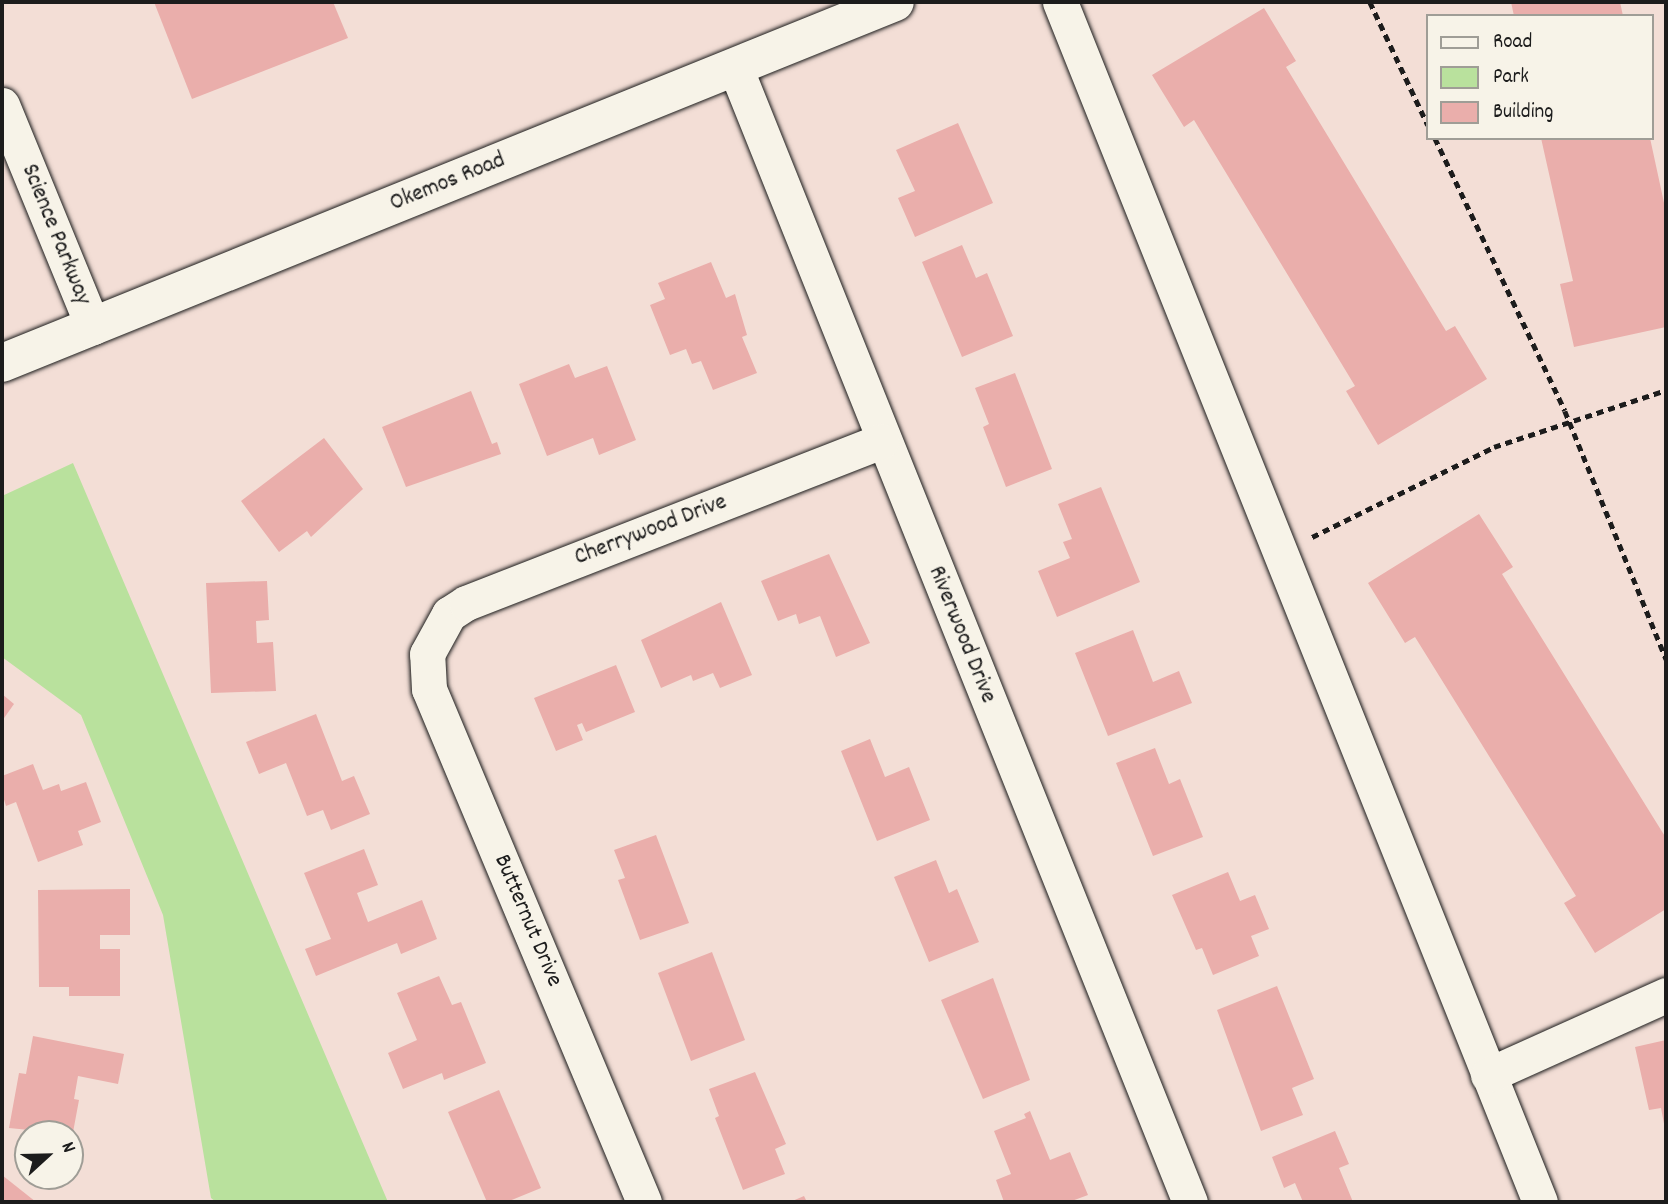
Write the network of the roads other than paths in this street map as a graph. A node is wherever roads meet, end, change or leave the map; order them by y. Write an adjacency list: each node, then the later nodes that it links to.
1 (895, 2): 3 (main road, Okemos Road)
2 (1060, 2): 11 (street)
3 (841, 12): 4 (main road, Okemos Road)
4 (735, 67): 6 (main road, Okemos Road); 8 (street, Riverwood Drive)
5 (2, 105): 6 (street, Science Parkway)
6 (93, 327): 7 (main road, Okemos Road)
7 (2, 363)
8 (882, 441): 9 (street, Cherrywood Drive); 13 (street, Riverwood Drive)
9 (432, 638): 12 (street, Butternut Drive)
10 (1666, 995): 11 (street)
11 (1488, 1075): 14 (street)
12 (645, 1202)
13 (1190, 1202)
14 (1540, 1202)

